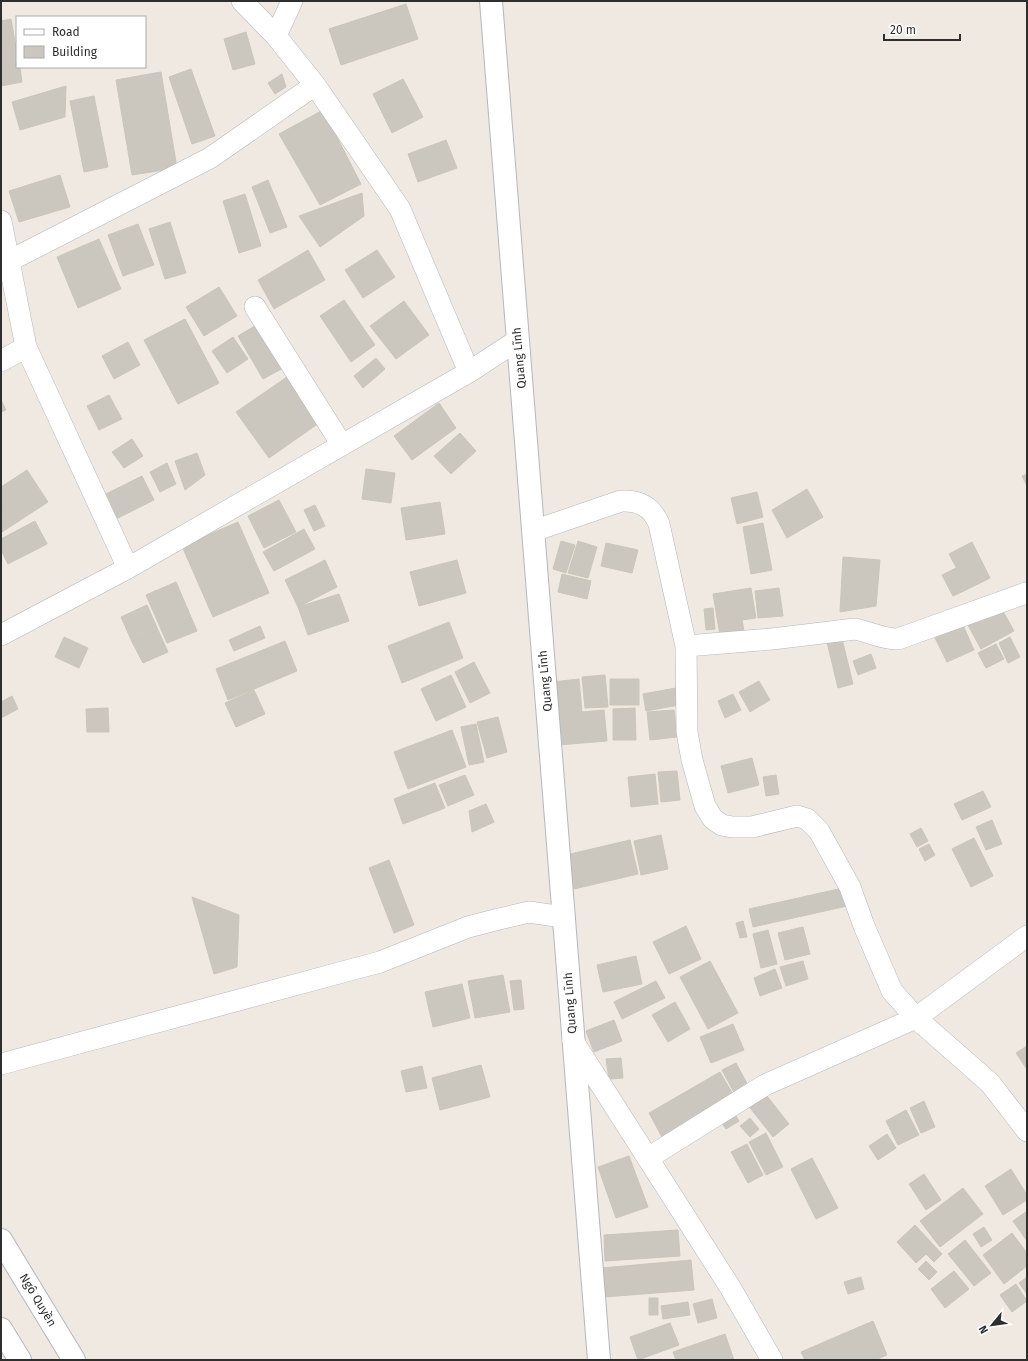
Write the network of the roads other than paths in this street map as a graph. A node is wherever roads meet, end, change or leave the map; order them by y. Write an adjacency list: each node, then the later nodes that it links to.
1 (242, 1): 4 (street)
2 (292, 1): 4 (street)
3 (491, 1): 9 (street, Quang Lĩnh)
4 (276, 36): 5 (street)
5 (315, 85): 7 (street); 12 (street)
6 (1, 221): 7 (street)
7 (9, 261): 10 (street)
8 (255, 307): 13 (street)
9 (518, 340): 12 (street); 14 (street, Quang Lĩnh)
10 (26, 347): 11 (street); 15 (street)
11 (1, 361)
12 (469, 372): 13 (street)
13 (342, 445): 15 (street)
14 (533, 531): 18 (street); 19 (street, Quang Lĩnh)
15 (128, 568): 17 (street)
16 (1026, 594): 18 (street)
17 (1, 635)
18 (686, 646): 21 (street)
19 (563, 917): 22 (street, Quang Lĩnh); 23 (street)
20 (1027, 936): 21 (street)
21 (916, 1018): 24 (street); 25 (street)
22 (573, 1041): 25 (street); 30 (street, Quang Lĩnh)
23 (1, 1064)
24 (1027, 1131)
25 (648, 1158): 31 (street)
26 (1, 1240): 29 (street, Ngô Quyền)
27 (1, 1329): 28 (street)
28 (20, 1360)
29 (74, 1360)
30 (598, 1360)
31 (772, 1360)

